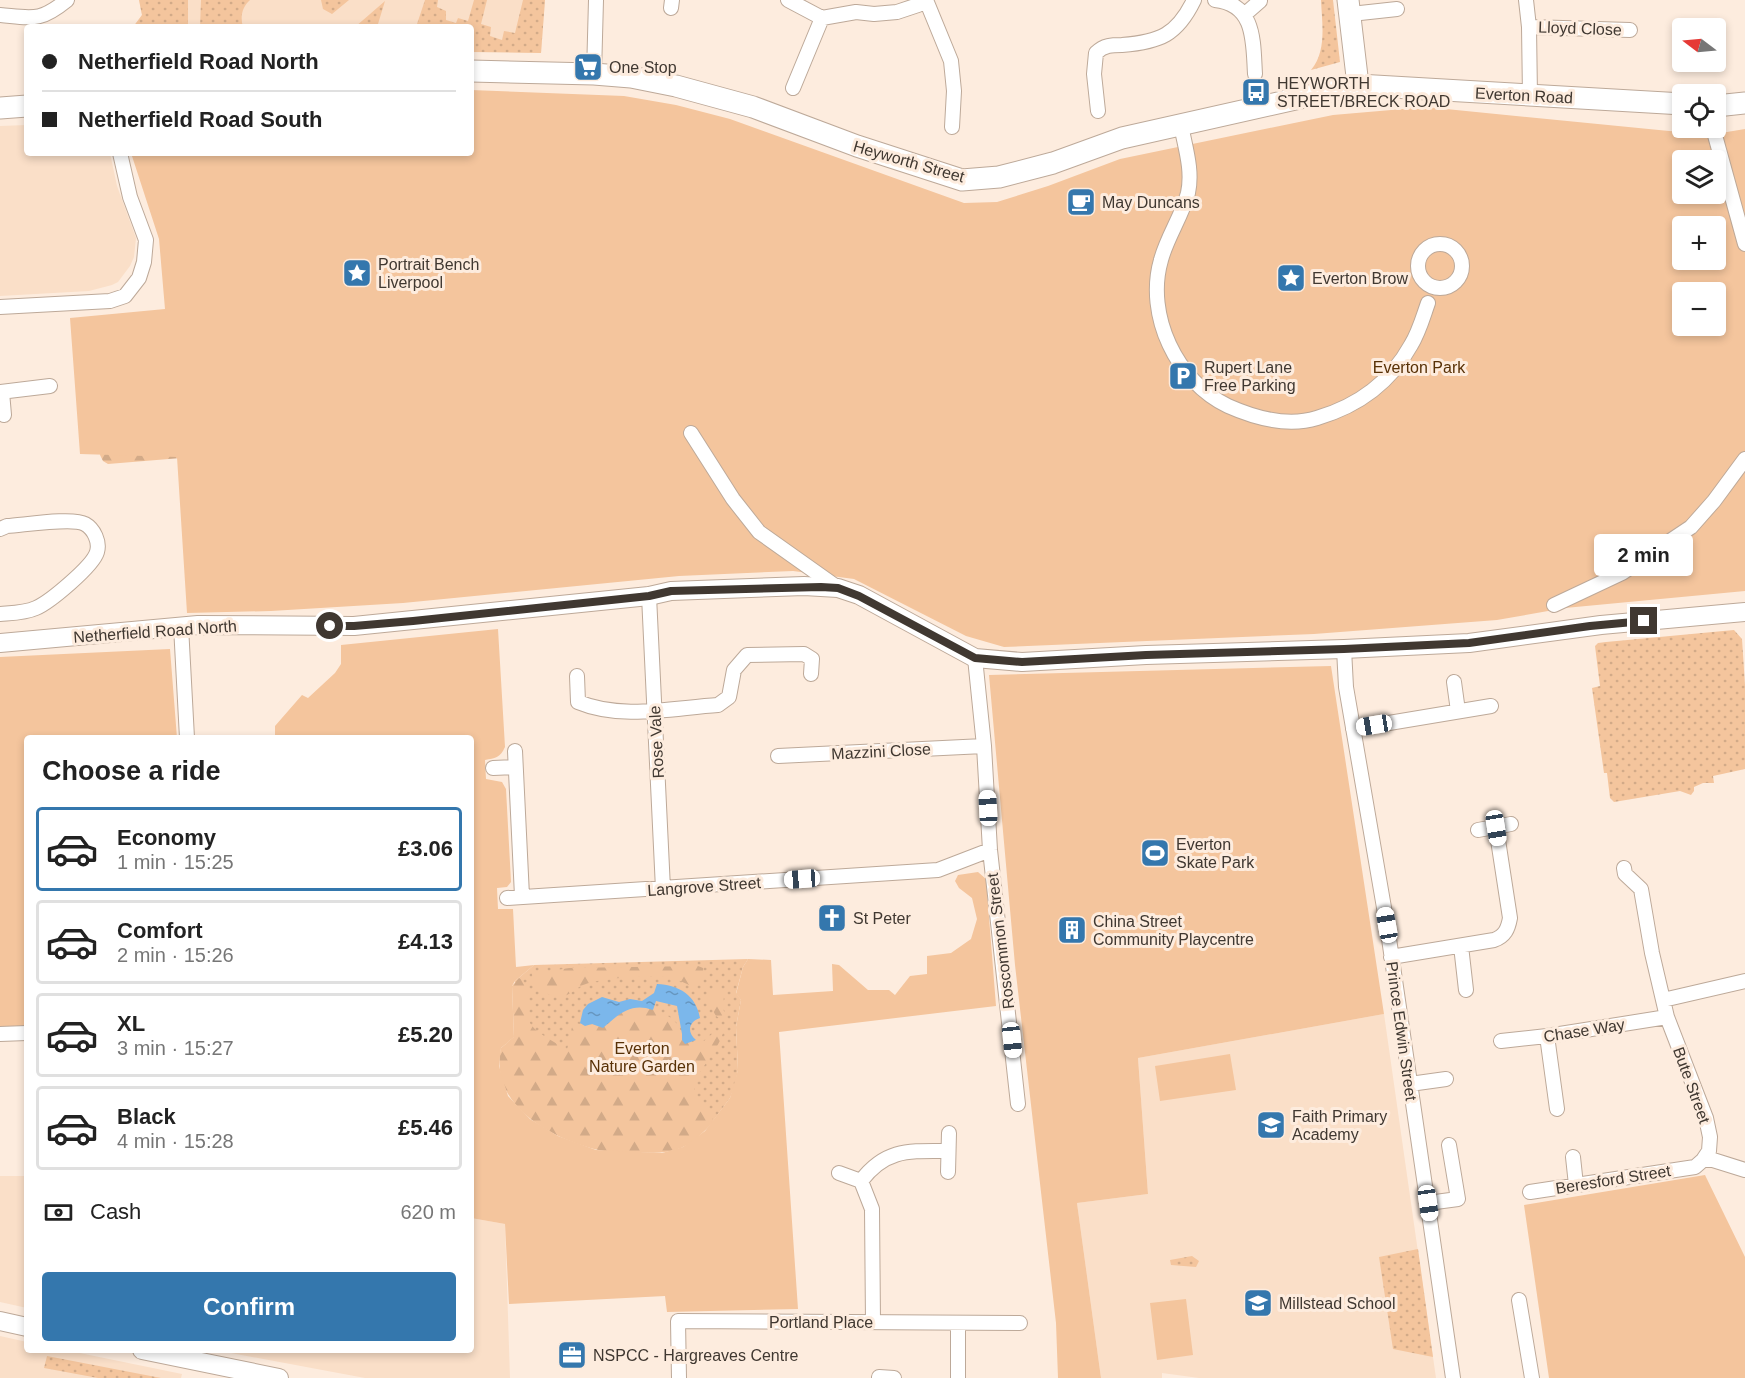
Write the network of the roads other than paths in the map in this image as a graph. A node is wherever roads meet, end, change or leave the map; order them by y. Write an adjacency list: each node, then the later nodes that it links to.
1 (67, 0): 11 (street)
2 (597, 0): 17 (street)
3 (789, 0): 13 (street)
4 (926, 0): 13 (street); 30 (street)
5 (1194, 0): 28 (street)
6 (1215, 0): 12 (street)
7 (1526, 0): 14 (street, Lloyd Close)
8 (1260, 1): 12 (street)
9 (1349, 7): 10 (street); 19 (main road)
10 (1397, 9)
11 (0, 15)
12 (1244, 15): 18 (street)
13 (822, 18): 20 (street)
14 (1529, 27): 15 (street, Lloyd Close); 21 (street, Lloyd Close)
15 (1630, 30)
16 (474, 71): 17 (main road, Heyworth Street)
17 (594, 74): 29 (main road, Heyworth Street)
18 (1256, 74)
19 (1358, 85): 21 (main road, Everton Road); 26 (main road, Everton Road)
20 (793, 88)
21 (1530, 96): 22 (main road, Everton Road)
22 (1672, 103)
23 (1745, 104): 24 (main road)
24 (1726, 105)
25 (24, 106): 27 (main road)
26 (1260, 107): 29 (main road, Heyworth Street)
27 (0, 108)
28 (1098, 111)
29 (1180, 125): 34 (street)
30 (952, 127)
31 (1716, 138): 33 (street)
32 (121, 156): 35 (street)
33 (1745, 244)
34 (1434, 286)
35 (0, 308)
36 (50, 386): 37 (street)
37 (1, 392): 38 (street)
38 (4, 415)
39 (691, 433): 42 (street)
40 (1745, 459): 44 (street)
41 (0, 529): 46 (street)
42 (838, 588): 43 (street, Netherfield Road North); 50 (street, Netherfield Road North)
43 (649, 596): 47 (street, Netherfield Road North); 55 (street, Rose Vale)
44 (1554, 605)
45 (1745, 612): 49 (street)
46 (0, 614)
47 (181, 626): 48 (street, Netherfield Road North); 58 (street)
48 (0, 643)
49 (1344, 649): 50 (street); 57 (street, Prince Edwin Street)
50 (975, 658): 59 (street, Roscommon Street)
51 (811, 674): 55 (street)
52 (577, 676): 55 (street)
53 (1454, 682): 56 (street)
54 (1491, 706): 56 (street)
55 (655, 710): 69 (street, Rose Vale)
56 (1458, 711): 57 (street)
57 (1353, 729): 73 (street, Prince Edwin Street)
58 (187, 735)
59 (984, 746): 61 (street, Mazzini Close); 67 (street, Roscommon Street)
60 (515, 751): 63 (street)
61 (778, 756)
62 (493, 768): 63 (street)
63 (515, 768): 70 (street)
64 (1511, 824): 65 (street)
65 (1496, 828): 66 (street); 72 (street)
66 (1478, 830)
67 (990, 850): 69 (street, Langrove Street); 84 (street, Roscommon Street)
68 (1624, 868): 76 (street, Bute Street)
69 (663, 889): 70 (street, Langrove Street)
70 (522, 896): 71 (street, Langrove Street)
71 (507, 898)
72 (1461, 946): 73 (street); 75 (street)
73 (1391, 957): 83 (street, Prince Edwin Street)
74 (1745, 981): 76 (street)
75 (1466, 990)
76 (1663, 1000): 77 (street, Bute Street)
77 (1667, 1017): 80 (street, Chase Way); 90 (street, Bute Street)
78 (24, 1033): 79 (street)
79 (0, 1034)
80 (1547, 1036): 81 (street, Chase Way); 85 (street)
81 (1501, 1041)
82 (1446, 1079): 83 (street)
83 (1410, 1084): 97 (street, Prince Edwin Street)
84 (1018, 1104)
85 (1557, 1109)
86 (949, 1133): 88 (street)
87 (1449, 1145): 97 (street)
88 (948, 1150): 92 (street); 94 (street)
89 (1573, 1157): 95 (street)
90 (1699, 1164): 91 (street); 95 (street, Beresford Street)
91 (1745, 1170)
92 (948, 1172)
93 (839, 1173): 94 (street)
94 (861, 1181): 100 (street)
95 (1576, 1185): 96 (street, Beresford Street)
96 (1530, 1192)
97 (1428, 1203): 110 (street, Prince Edwin Street)
98 (1519, 1300): 111 (street)
99 (0, 1321): 103 (street)
100 (873, 1322): 101 (street, Portland Place); 107 (street, Portland Place)
101 (958, 1323): 102 (street, Portland Place); 109 (street)
102 (1020, 1323)
103 (24, 1326)
104 (156, 1353): 105 (street)
105 (270, 1377)
106 (879, 1377): 108 (street)
107 (679, 1378)
108 (894, 1378)
109 (958, 1378)
110 (1453, 1378)
111 (1532, 1378)

